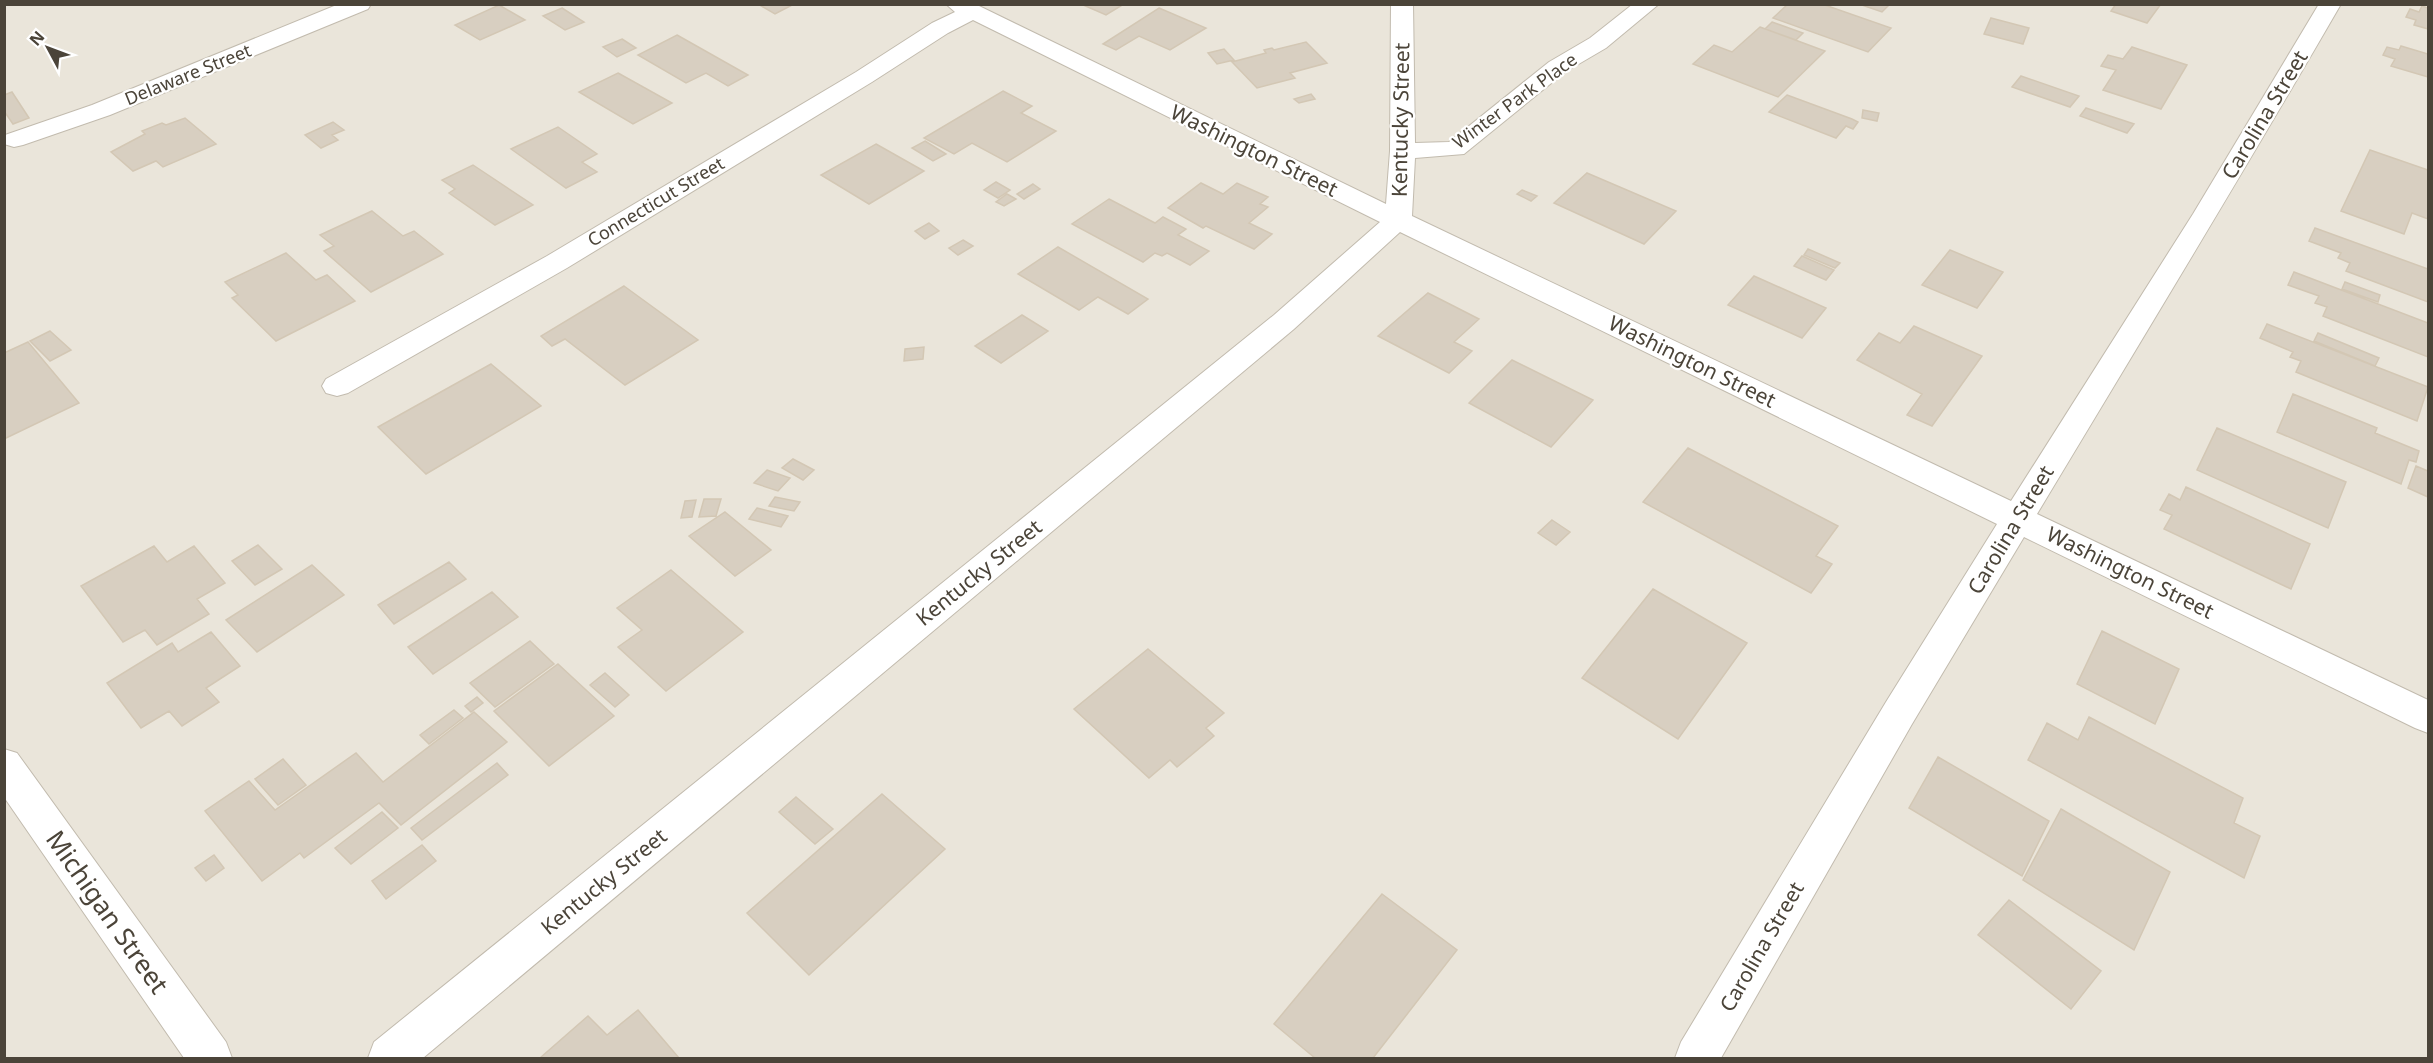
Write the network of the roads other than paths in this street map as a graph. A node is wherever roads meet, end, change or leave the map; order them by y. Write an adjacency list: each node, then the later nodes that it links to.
1 (360, 4): 6 (street, Delaware Street)
2 (1402, 4): 7 (street, Kentucky Street)
3 (1648, 4): 7 (street, Winter Park Place)
4 (2330, 4): 10 (street, Carolina Street)
5 (964, 8): 8 (street, Washington Street); 9 (street, Connecticut Street)
6 (14, 140)
7 (1403, 151): 8 (street, Kentucky Street)
8 (1398, 220): 10 (street, Washington Street); 14 (street, Kentucky Street)
9 (337, 386)
10 (2017, 519): 11 (street, Washington Street); 15 (street, Carolina Street)
11 (2428, 717)
12 (4, 765): 13 (street, Michigan Street)
13 (210, 1059)
14 (390, 1059)
15 (1697, 1059)

